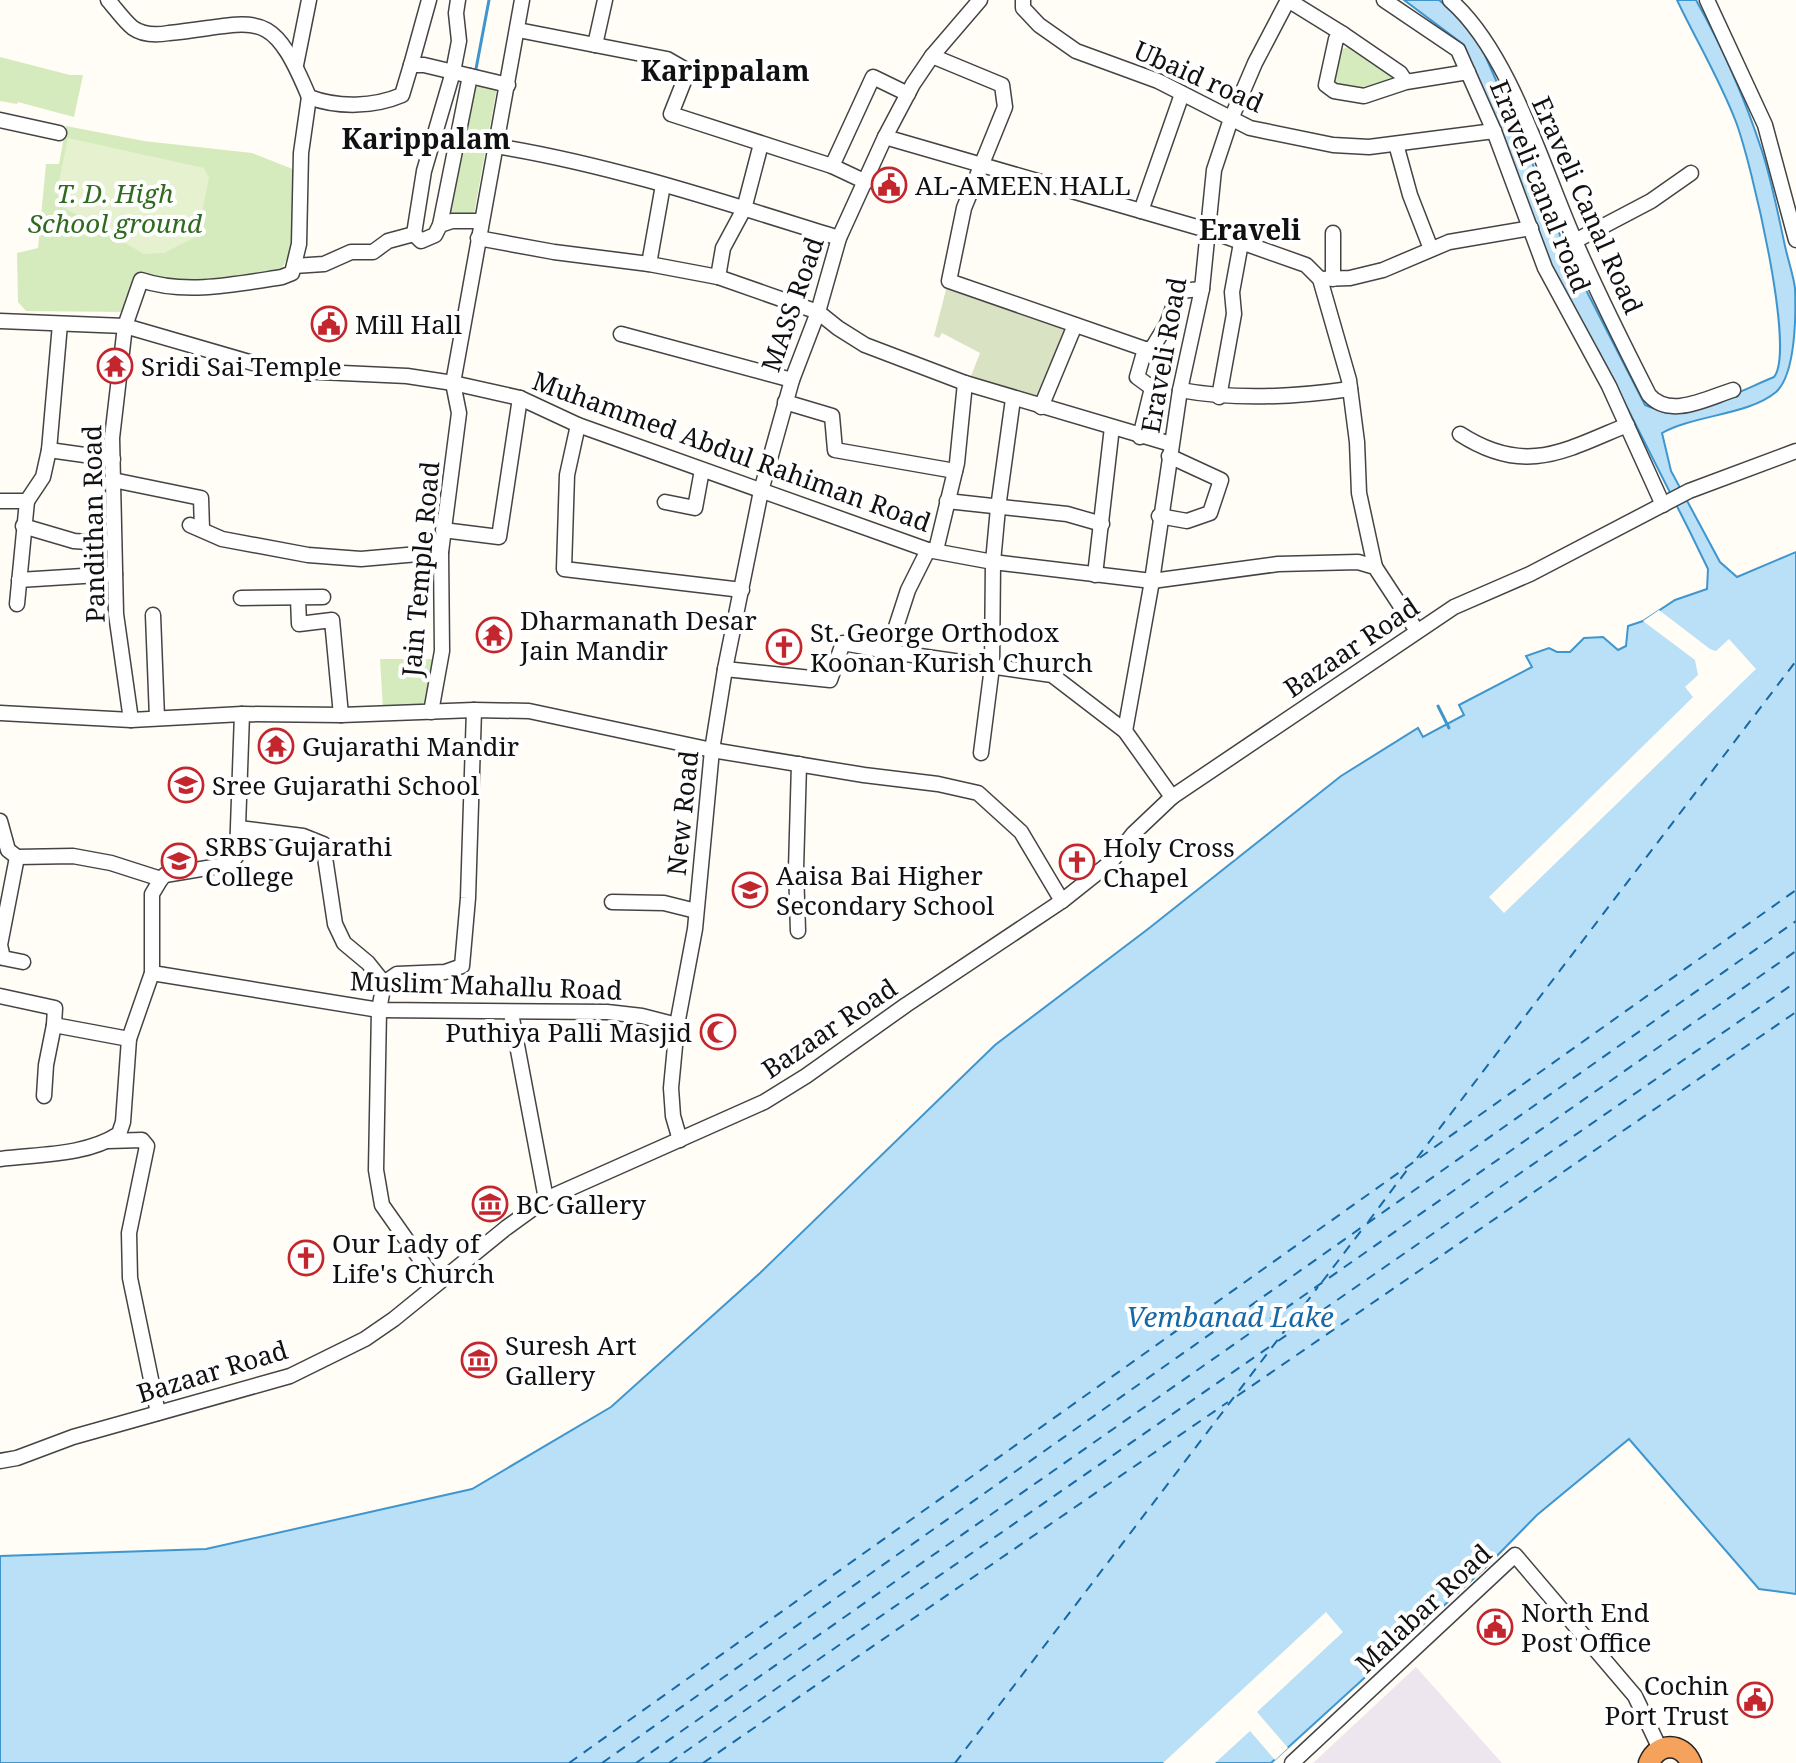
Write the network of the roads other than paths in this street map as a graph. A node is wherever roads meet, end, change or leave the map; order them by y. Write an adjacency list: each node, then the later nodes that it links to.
1 (108, 0): 17 (street)
2 (309, 0): 17 (street)
3 (429, 0): 18 (street)
4 (458, 0): 19 (street)
5 (522, 0): 13 (street, Jain Temple Road)
6 (605, 0): 15 (street)
7 (980, 0): 16 (street, MASS Road)
8 (1023, 0): 25 (street, Ubaid road)
9 (1288, 0): 14 (street); 27 (street, Eraveli Road)
10 (1384, 0): 20 (street, Eraveli canal road)
11 (1450, 0): 51 (street, Eraveli Canal Road)
12 (1707, 0): 50 (street)
13 (518, 30): 15 (street); 23 (street, Jain Temple Road)
14 (1343, 34): 22 (street); 22 (street)
15 (595, 45): 32 (street)
16 (932, 56): 24 (street, MASS Road); 35 (street)
17 (296, 65): 26 (street)
18 (411, 65): 19 (street); 26 (street)
19 (453, 72): 21 (street); 47 (street)
20 (1468, 72): 22 (street); 29 (street, Eraveli canal road)
21 (470, 76): 23 (street); 43 (street)
22 (1406, 82)
23 (508, 85): 34 (street, Jain Temple Road)
24 (908, 94): 31 (street, MASS Road); 36 (street)
25 (1182, 94): 27 (street, Ubaid road); 41 (street)
26 (309, 97): 55 (street)
27 (1231, 119): 33 (street, Ubaid road); 45 (street, Eraveli Road)
28 (0, 120): 30 (street)
29 (1494, 131): 33 (street, Ubaid road); 44 (street, Eraveli canal road)
30 (59, 133)
31 (885, 137): 35 (street); 38 (street, MASS Road)
32 (761, 144): 36 (street); 40 (street)
33 (1396, 144): 53 (street)
34 (496, 146): 39 (street); 42 (street, Jain Temple Road)
35 (980, 164): 41 (street); 62 (street)
36 (832, 166): 38 (street)
37 (1691, 173): 51 (street)
38 (866, 182): 49 (street, MASS Road)
39 (663, 185): 40 (street); 54 (street)
40 (744, 209): 49 (street); 56 (street)
41 (1141, 211): 45 (street)
42 (481, 221): 43 (street); 48 (street, Jain Temple Road)
43 (440, 225): 47 (street)
44 (1531, 228): 53 (street); 78 (street, Eraveli canal road)
45 (1207, 230): 52 (street); 58 (street, Eraveli Road)
46 (1333, 233): 57 (street)
47 (414, 234): 55 (street)
48 (478, 238): 54 (street); 67 (street, Jain Temple Road)
49 (839, 238): 59 (street, MASS Road)
50 (1796, 240)
51 (1575, 241): 71 (street, Eraveli Canal Road)
52 (1241, 243): 57 (street); 72 (street)
53 (1431, 249): 57 (street)
54 (649, 264): 56 (street)
55 (294, 266): 63 (street, Pandithan Road)
56 (718, 277): 59 (street)
57 (1326, 279): 69 (street)
58 (1202, 289): 65 (street); 70 (street, Eraveli Road)
59 (818, 312): 66 (street, MASS Road); 68 (street)
60 (0, 321): 61 (street, Muhammed Abdul Rahiman Road)
61 (60, 324): 63 (street, Muhammed Abdul Rahiman Road); 82 (street)
62 (1075, 325): 65 (street); 76 (street)
63 (125, 326): 67 (street, Muhammed Abdul Rahiman Road); 85 (street, Pandithan Road)
64 (621, 334): 66 (street)
65 (1145, 349): 81 (street)
66 (792, 380): 75 (street, MASS Road)
67 (453, 383): 73 (street, Muhammed Abdul Rahiman Road); 99 (street, Jain Temple Road)
68 (965, 383): 74 (street); 87 (street)
69 (1350, 389): 72 (street); 104 (street)
70 (1180, 390): 72 (street); 83 (street, Eraveli Road)
71 (1733, 390)
72 (1219, 397)
73 (520, 398): 77 (street, Muhammed Abdul Rahiman Road); 99 (street)
74 (1013, 399): 76 (street); 95 (street)
75 (785, 402): 87 (street); 89 (street, MASS Road)
76 (1041, 407): 79 (street)
77 (578, 425): 86 (street, Muhammed Abdul Rahiman Road); 109 (street)
78 (1627, 425): 80 (street); 94 (street, Eraveli canal road)
79 (1112, 427): 81 (street); 97 (street)
80 (1460, 434)
81 (1140, 437): 83 (street)
82 (49, 450): 85 (street); 91 (street)
83 (1170, 450): 96 (street, Eraveli Road); 96 (street)
84 (1796, 451): 94 (street, Bazaar Road)
85 (113, 459): 88 (street, Pandithan Road)
86 (702, 470): 89 (street, Muhammed Abdul Rahiman Road); 93 (street)
87 (955, 471): 92 (street)
88 (113, 480): 100 (street, Pandithan Road); 102 (street)
89 (761, 491): 101 (street, Muhammed Abdul Rahiman Road); 109 (street, New Road)
90 (0, 501): 91 (street)
91 (27, 501): 98 (street)
92 (947, 501): 95 (street); 101 (street)
93 (665, 502)
94 (1667, 503): 115 (street, Bazaar Road)
95 (998, 508): 97 (street); 103 (street)
96 (1159, 516): 108 (street, Eraveli Road)
97 (1102, 524): 106 (street)
98 (23, 526): 100 (street); 107 (street)
99 (443, 530): 102 (street, Jain Temple Road)
100 (114, 544): 105 (street, Pandithan Road)
101 (932, 550): 103 (street, Muhammed Abdul Rahiman Road); 116 (street)
102 (441, 552): 120 (street, Jain Temple Road)
103 (993, 562): 106 (street, Muhammed Abdul Rahiman Road); 117 (street)
104 (1375, 567): 108 (street, Muhammed Abdul Rahiman Road); 115 (street)
105 (115, 574): 107 (street); 125 (street, Pandithan Road)
106 (1095, 575): 108 (street, Muhammed Abdul Rahiman Road)
107 (19, 580): 113 (street)
108 (1152, 581): 126 (street, Eraveli Road)
109 (742, 590): 118 (street, New Road)
110 (323, 597): 112 (street)
111 (241, 598): 112 (street)
112 (298, 598): 123 (street)
113 (17, 604)
114 (153, 615): 124 (street)
115 (1417, 631): 130 (street, Bazaar Road)
116 (892, 652): 117 (street); 118 (street)
117 (992, 667): 126 (street); 128 (street)
118 (725, 669): 127 (street, New Road)
119 (474, 710): 120 (street); 127 (street); 142 (street)
120 (431, 712): 123 (street)
121 (0, 713): 125 (street)
122 (242, 714): 123 (street); 124 (street); 132 (street)
123 (341, 715)
124 (157, 718): 125 (street)
125 (131, 720)
126 (1125, 731): 130 (street)
127 (712, 750): 129 (street); 138 (street, New Road)
128 (981, 753)
129 (799, 764): 136 (street); 139 (street)
130 (1172, 797): 136 (street, Bazaar Road)
131 (0, 821): 133 (street)
132 (239, 828): 134 (street); 142 (street)
133 (17, 857): 134 (street); 135 (street)
134 (161, 879): 141 (street)
135 (6, 881): 140 (street)
136 (1062, 901): 150 (street, Bazaar Road)
137 (612, 902): 138 (street)
138 (696, 911): 147 (street, New Road)
139 (798, 931)
140 (23, 962)
141 (152, 973): 144 (street, Muslim Mahallu Road); 148 (street)
142 (384, 983): 144 (street)
143 (0, 996): 146 (street)
144 (379, 1010): 145 (street, Muslim Mahallu Road); 154 (street)
145 (511, 1013): 147 (street, Muslim Mahallu Road); 153 (street)
146 (54, 1025): 148 (street); 149 (street)
147 (677, 1025): 150 (street, New Road)
148 (129, 1039): 151 (street)
149 (44, 1096)
150 (680, 1140): 153 (street, Bazaar Road)
151 (107, 1141): 152 (street); 155 (street)
152 (0, 1159)
153 (546, 1199): 154 (street, Bazaar Road)
154 (437, 1283): 155 (street, Bazaar Road)
155 (158, 1413): 156 (street, Bazaar Road)
156 (0, 1461)
157 (1654, 1756): 158 (street, Malabar Road); 159 (highway)
158 (1292, 1763)
159 (1691, 1763)

